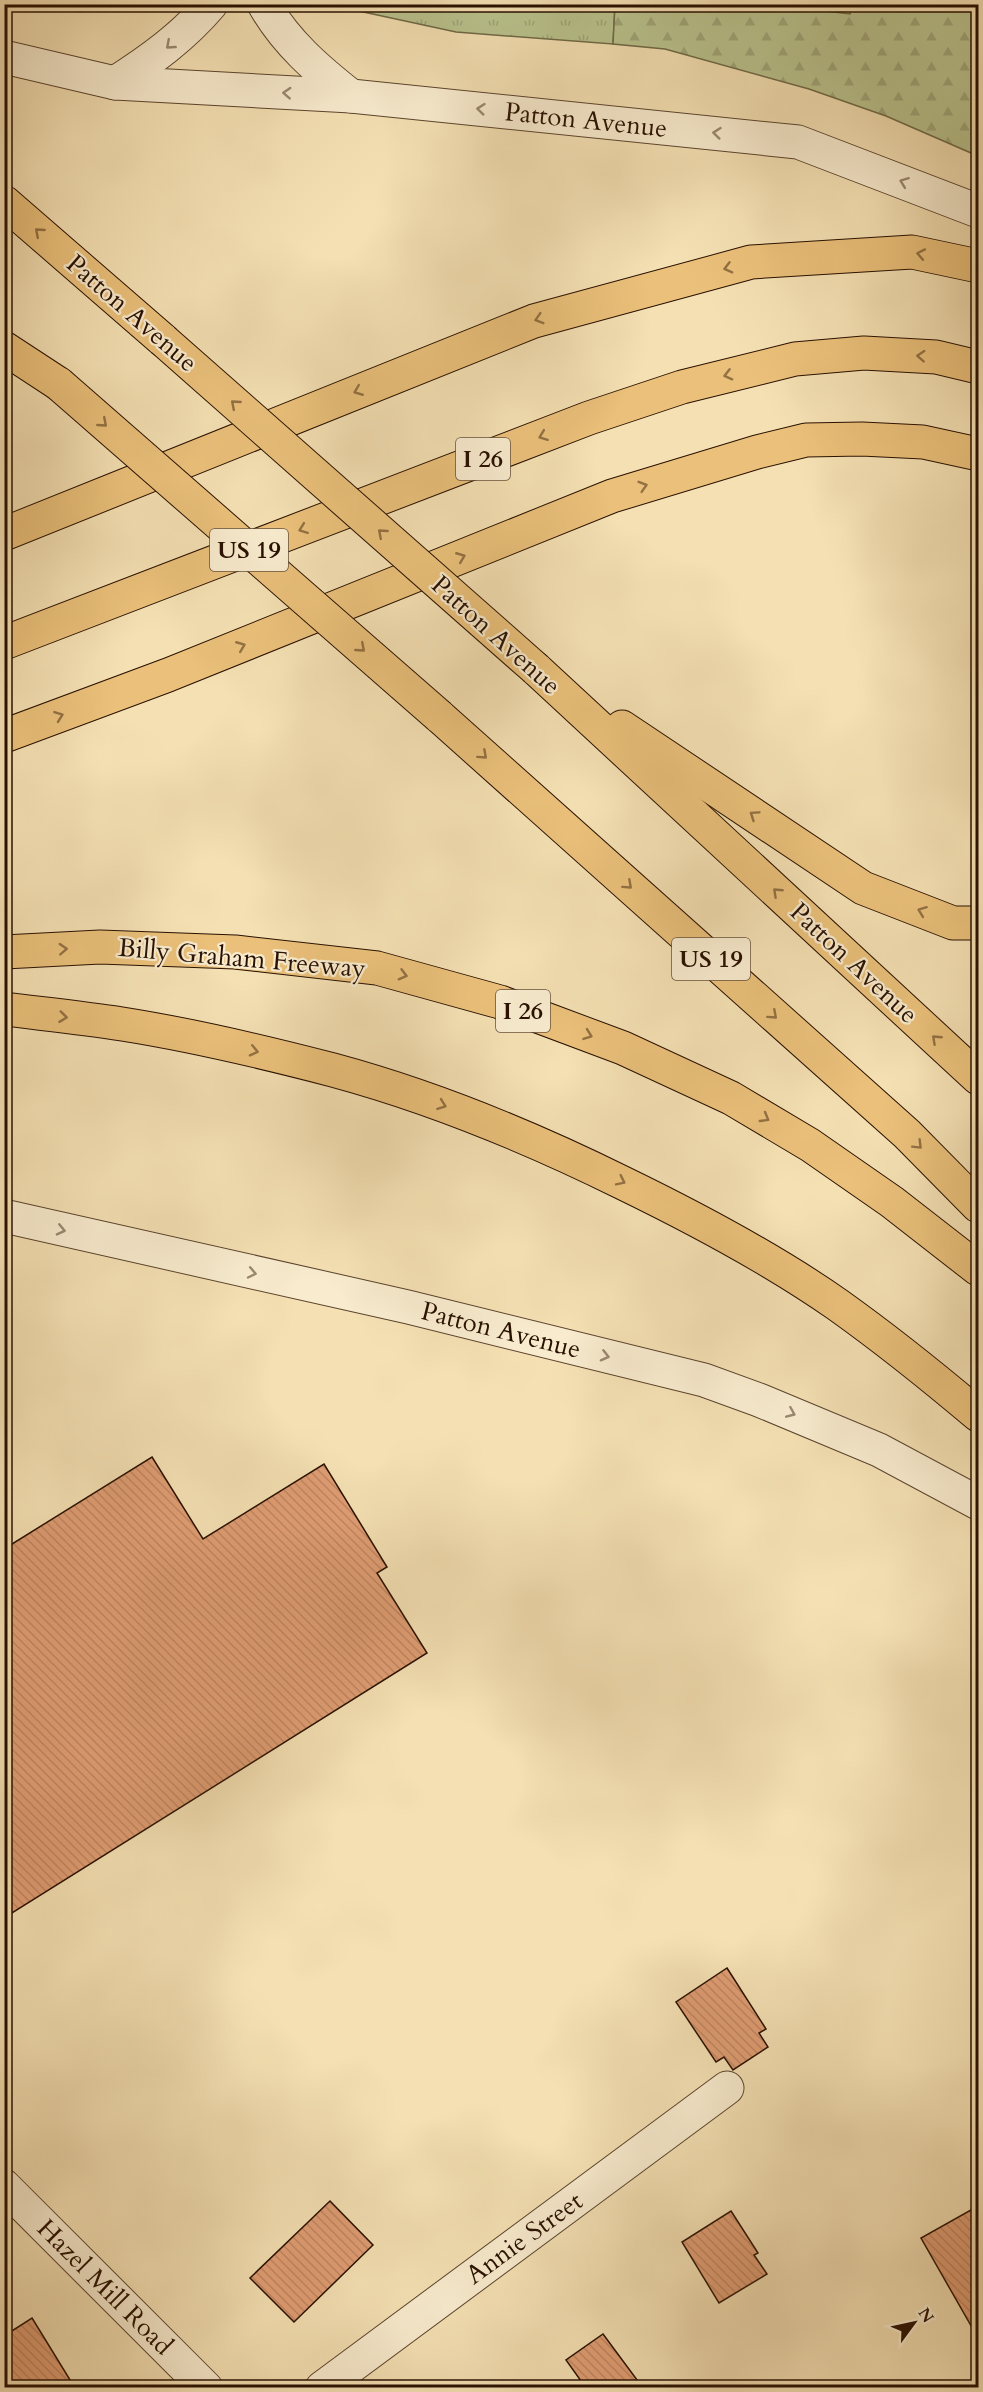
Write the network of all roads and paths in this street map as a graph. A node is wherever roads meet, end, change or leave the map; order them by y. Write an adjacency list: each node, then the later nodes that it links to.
1 (211, 4): 4 (street, one-way to 4)
2 (264, 4): 5 (street)
3 (4, 57): 4 (street, Patton Avenue)
4 (115, 83): 5 (street, Patton Avenue, one-way to 4)
5 (351, 96): 7 (street, Patton Avenue, one-way to 5)
6 (4, 202): 16 (main road, Patton Avenue, one-way to 6, bridge)
7 (978, 211)
8 (978, 266): 14 (main road, one-way to 14)
9 (4, 338): 12 (main road, US 19)
10 (4, 348): 12 (main road)
11 (978, 367): 15 (main road, I 26, one-way to 15)
12 (59, 384): 22 (main road, US 19, one-way to 22, bridge)
13 (978, 454): 17 (main road, one-way to 13)
14 (4, 534)
15 (4, 643)
16 (536, 669): 18 (main road, one-way to 16); 21 (main road, Patton Avenue, one-way to 16)
17 (4, 736)
18 (978, 923)
19 (4, 952): 24 (main road, Billy Graham Freeway / I 26, one-way to 24)
20 (4, 1009): 25 (main road, one-way to 25)
21 (978, 1078)
22 (978, 1206)
23 (4, 1216): 26 (street, Patton Avenue, one-way to 26)
24 (978, 1269)
25 (978, 1415)
26 (978, 1503)
27 (727, 2088): 30 (street, Annie Street)
28 (4, 2186): 29 (street, Hazel Mill Road)
29 (206, 2388)
30 (322, 2388)

